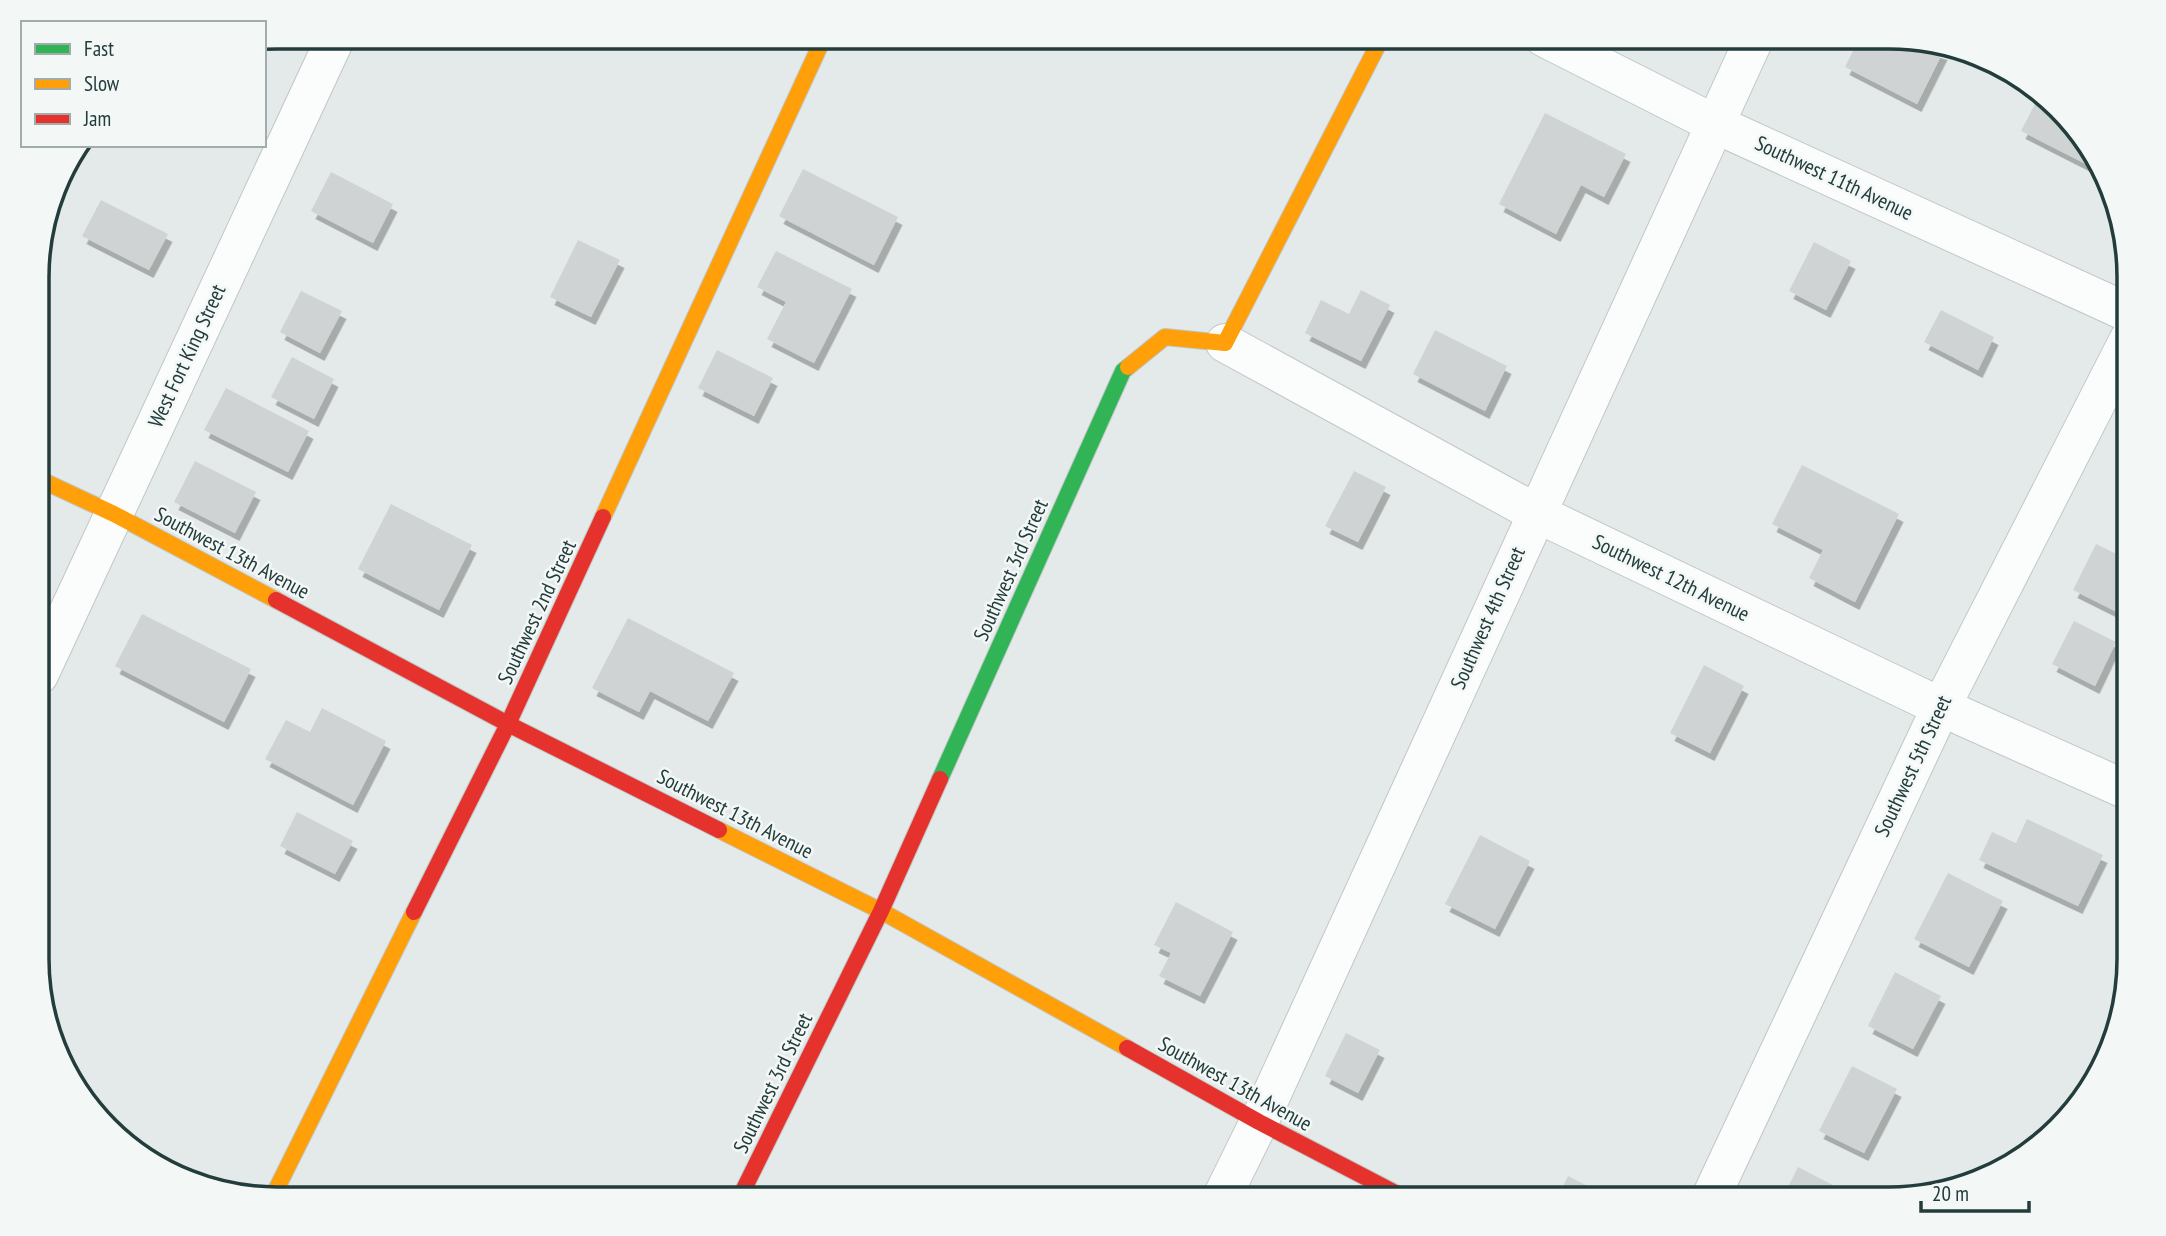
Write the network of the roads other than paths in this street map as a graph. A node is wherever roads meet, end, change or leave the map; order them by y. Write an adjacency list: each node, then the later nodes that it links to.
1 (330, 49): 12 (street, West Fort King Street)
2 (818, 49): 15 (street, Southwest 2nd Street)
3 (1376, 49): 8 (street)
4 (1567, 49): 6 (street, Southwest 11th Avenue)
5 (1749, 49): 6 (street, Southwest 4th Street)
6 (1715, 124): 7 (street, Southwest 11th Avenue); 11 (street, Southwest 4th Street)
7 (2117, 308)
8 (1225, 343): 11 (street, Southwest 12th Avenue); 17 (street, Southwest 3rd Street)
9 (2117, 362): 14 (street, Southwest 5th Street)
10 (49, 484): 12 (street, Southwest 13th Avenue)
11 (1536, 513): 14 (street, Southwest 12th Avenue); 18 (street, Southwest 4th Street)
12 (114, 514): 13 (street, West Fort King Street); 15 (street, Southwest 13th Avenue)
13 (49, 654)
14 (1941, 706): 16 (street, Southwest 12th Avenue); 23 (street, Southwest 5th Street)
15 (508, 724): 17 (street, Southwest 13th Avenue); 19 (street, Southwest 2nd Street)
16 (2117, 786)
17 (881, 911): 18 (street, Southwest 13th Avenue); 20 (street, Southwest 3rd Street)
18 (1259, 1122): 21 (street, Southwest 4th Street); 22 (street, Southwest 13th Avenue)
19 (277, 1187)
20 (745, 1187)
21 (1227, 1187)
22 (1384, 1187)
23 (1716, 1187)

